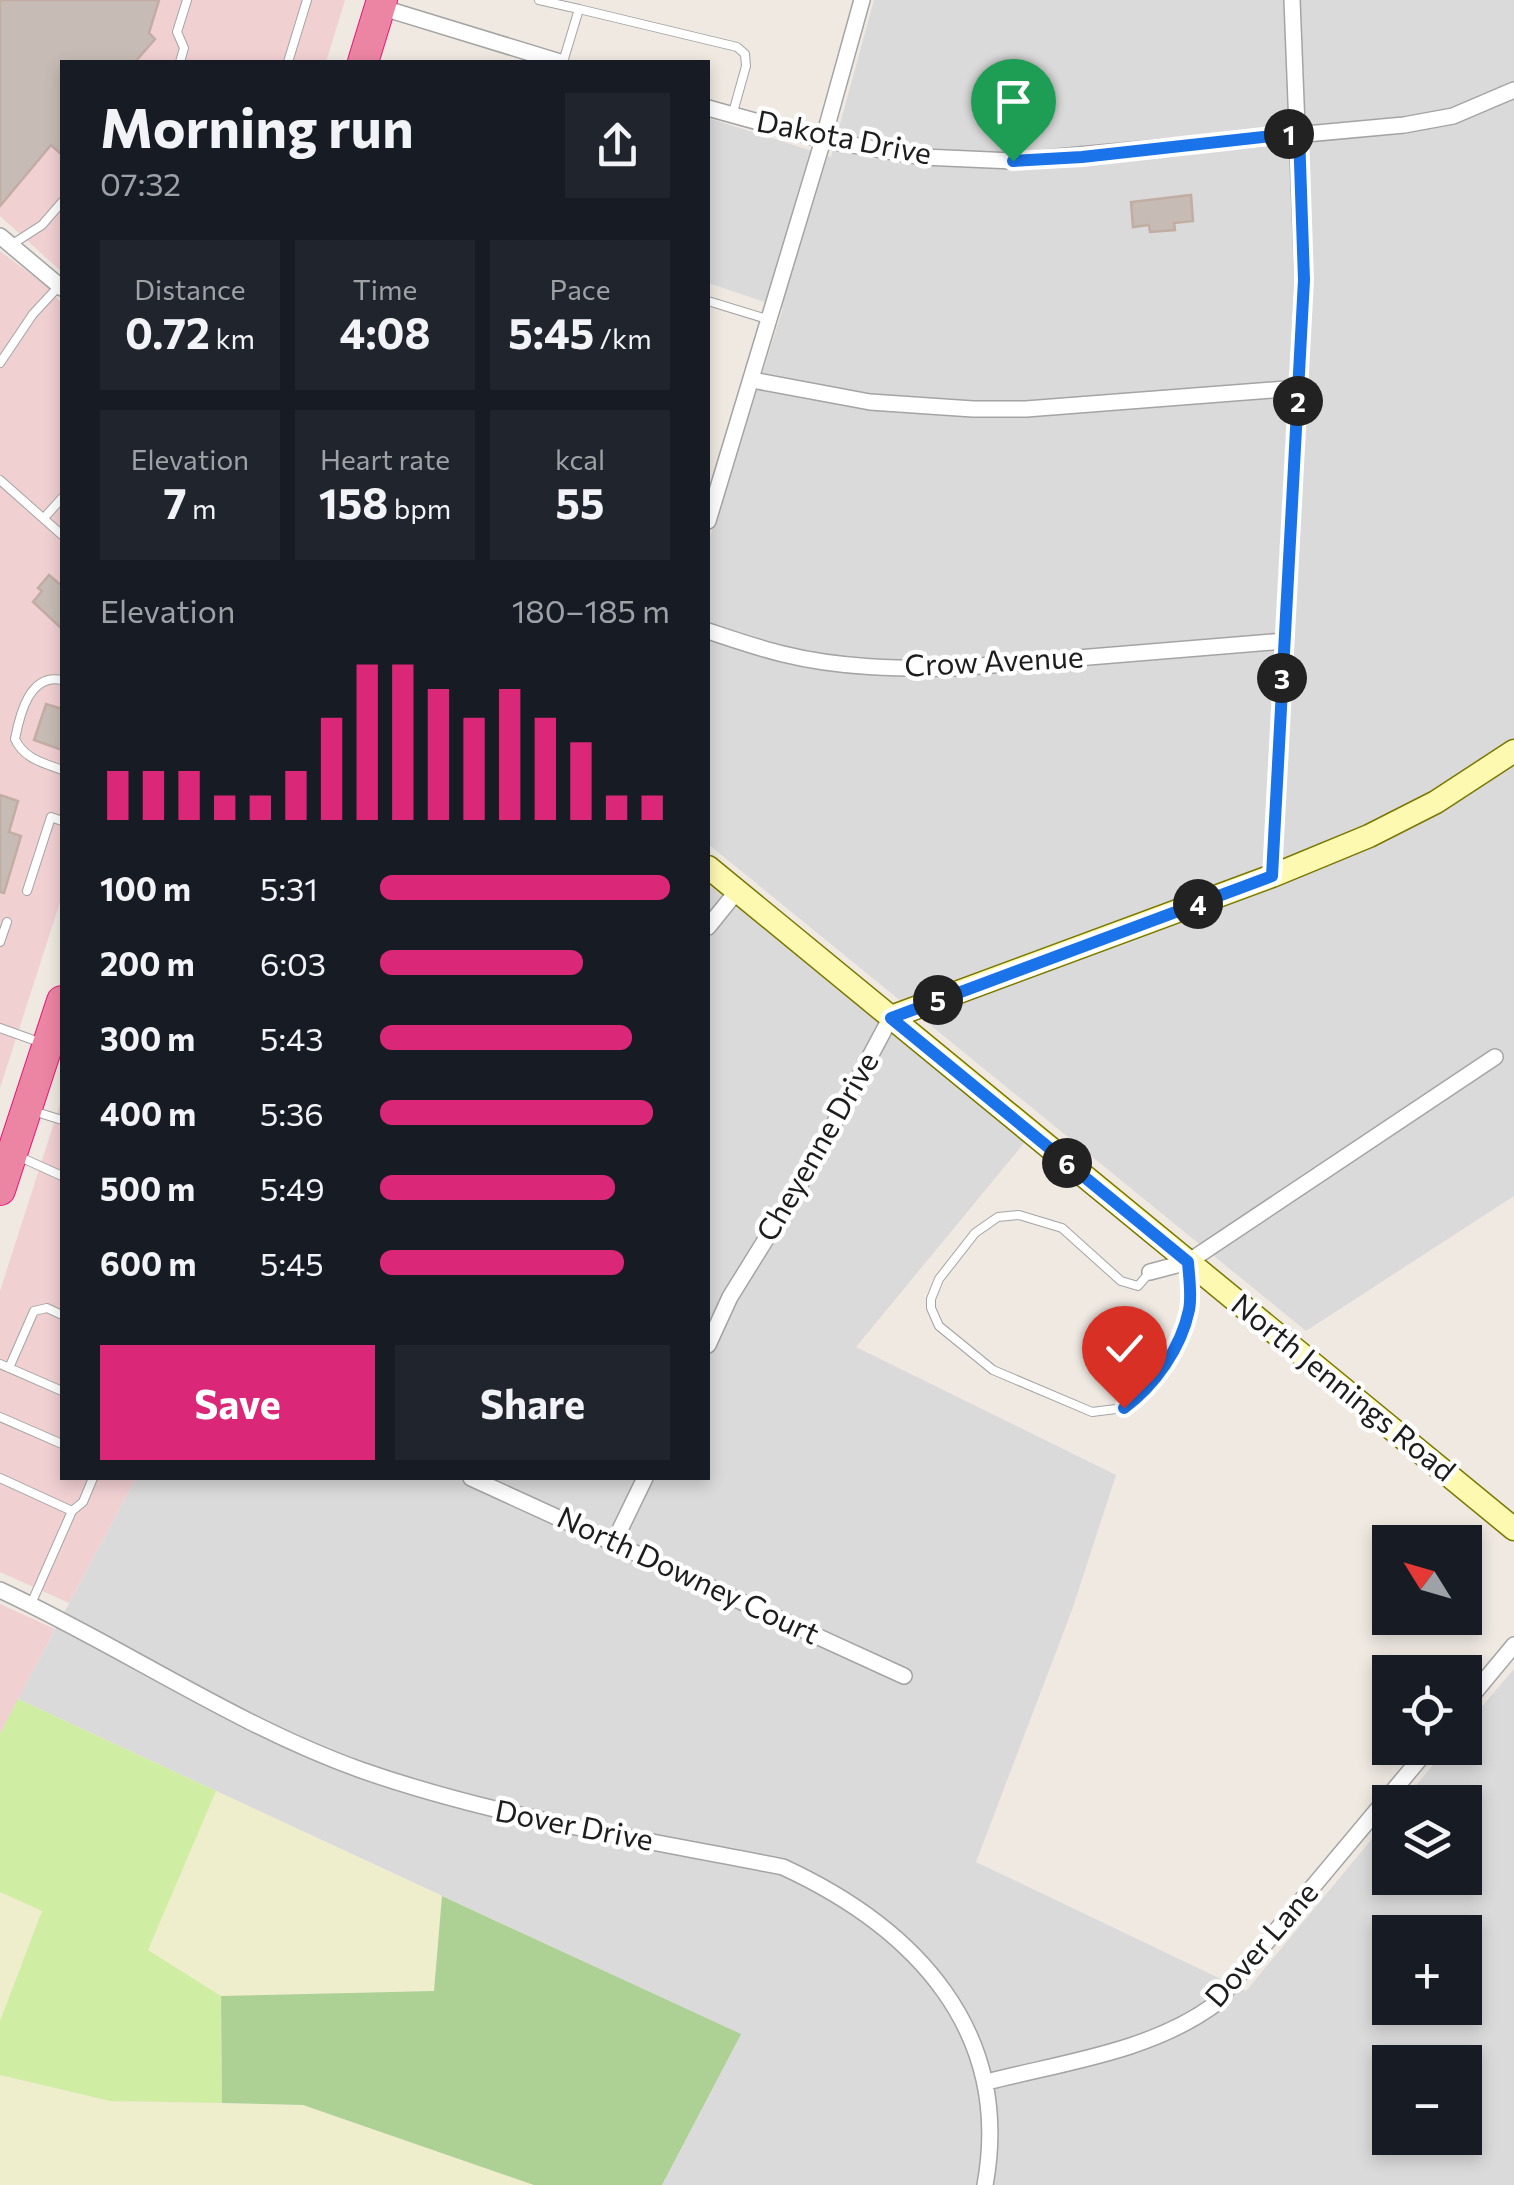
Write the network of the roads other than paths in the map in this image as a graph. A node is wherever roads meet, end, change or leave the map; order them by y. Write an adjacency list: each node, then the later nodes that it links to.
1 (187, 0): 9 (lane)
2 (306, 0): 10 (lane)
3 (538, 0): 7 (lane)
4 (862, 0): 17 (street)
5 (1292, 0): 16 (street)
6 (381, 4): 8 (street); 11 (highway)
7 (578, 9): 12 (lane); 15 (lane)
8 (528, 58)
9 (181, 60)
10 (289, 60)
11 (365, 60)
12 (563, 60)
13 (1514, 90): 16 (street, Dakota Drive)
14 (710, 109): 15 (street, Dakota Drive)
15 (732, 116): 17 (street, Dakota Drive)
16 (1299, 133): 17 (street, Dakota Drive); 26 (street)
17 (824, 140): 23 (street)
18 (60, 204): 19 (lane)
19 (5, 240): 20 (street)
20 (60, 286)
21 (60, 288): 24 (lane)
22 (710, 303): 23 (lane)
23 (770, 320): 25 (street)
24 (0, 364)
25 (752, 380): 26 (street); 29 (street)
26 (1299, 388): 33 (street)
27 (0, 480): 30 (lane)
28 (60, 500): 30 (lane)
29 (710, 514)
30 (44, 518): 31 (lane)
31 (60, 533)
32 (710, 632): 33 (street, Crow Avenue)
33 (1284, 641): 39 (street)
34 (60, 680): 36 (lane)
35 (1514, 752): 39 (street, Cheyenne Drive)
36 (60, 769)
37 (60, 820): 40 (lane)
38 (710, 869): 41 (street, North Jennings Road)
39 (1272, 876): 45 (street, Cheyenne Drive)
40 (27, 891)
41 (737, 892): 43 (street); 45 (street, North Jennings Road)
42 (7, 922): 44 (lane)
43 (710, 925)
44 (0, 942)
45 (891, 1018): 54 (street, North Jennings Road); 57 (street, Cheyenne Drive)
46 (57, 1021): 47 (lane); 49 (highway)
47 (0, 1028)
48 (1495, 1056): 54 (street)
49 (27, 1108): 50 (lane); 51 (highway)
50 (60, 1119)
51 (12, 1154): 52 (lane); 53 (highway)
52 (60, 1175)
53 (0, 1190)
54 (1188, 1262): 55 (street); 55 (lane); 67 (street, North Jennings Road)
55 (1150, 1272)
56 (60, 1314): 58 (lane)
57 (710, 1341)
58 (4, 1366): 59 (lane)
59 (60, 1390)
60 (0, 1417): 61 (lane)
61 (60, 1443)
62 (0, 1478): 66 (lane)
63 (92, 1480): 66 (lane)
64 (475, 1480): 68 (street, North Downey Court)
65 (644, 1480): 68 (street)
66 (72, 1511): 70 (lane)
67 (1514, 1529)
68 (614, 1542): 72 (street, North Downey Court)
69 (0, 1590): 70 (street, Dover Drive)
70 (32, 1604): 75 (street, Dover Drive)
71 (1514, 1645): 73 (street)
72 (904, 1676)
73 (1482, 1684)
74 (1415, 1765): 75 (street, Dover Lane)
75 (987, 2082): 76 (street, Dover Drive)
76 (985, 2185)

